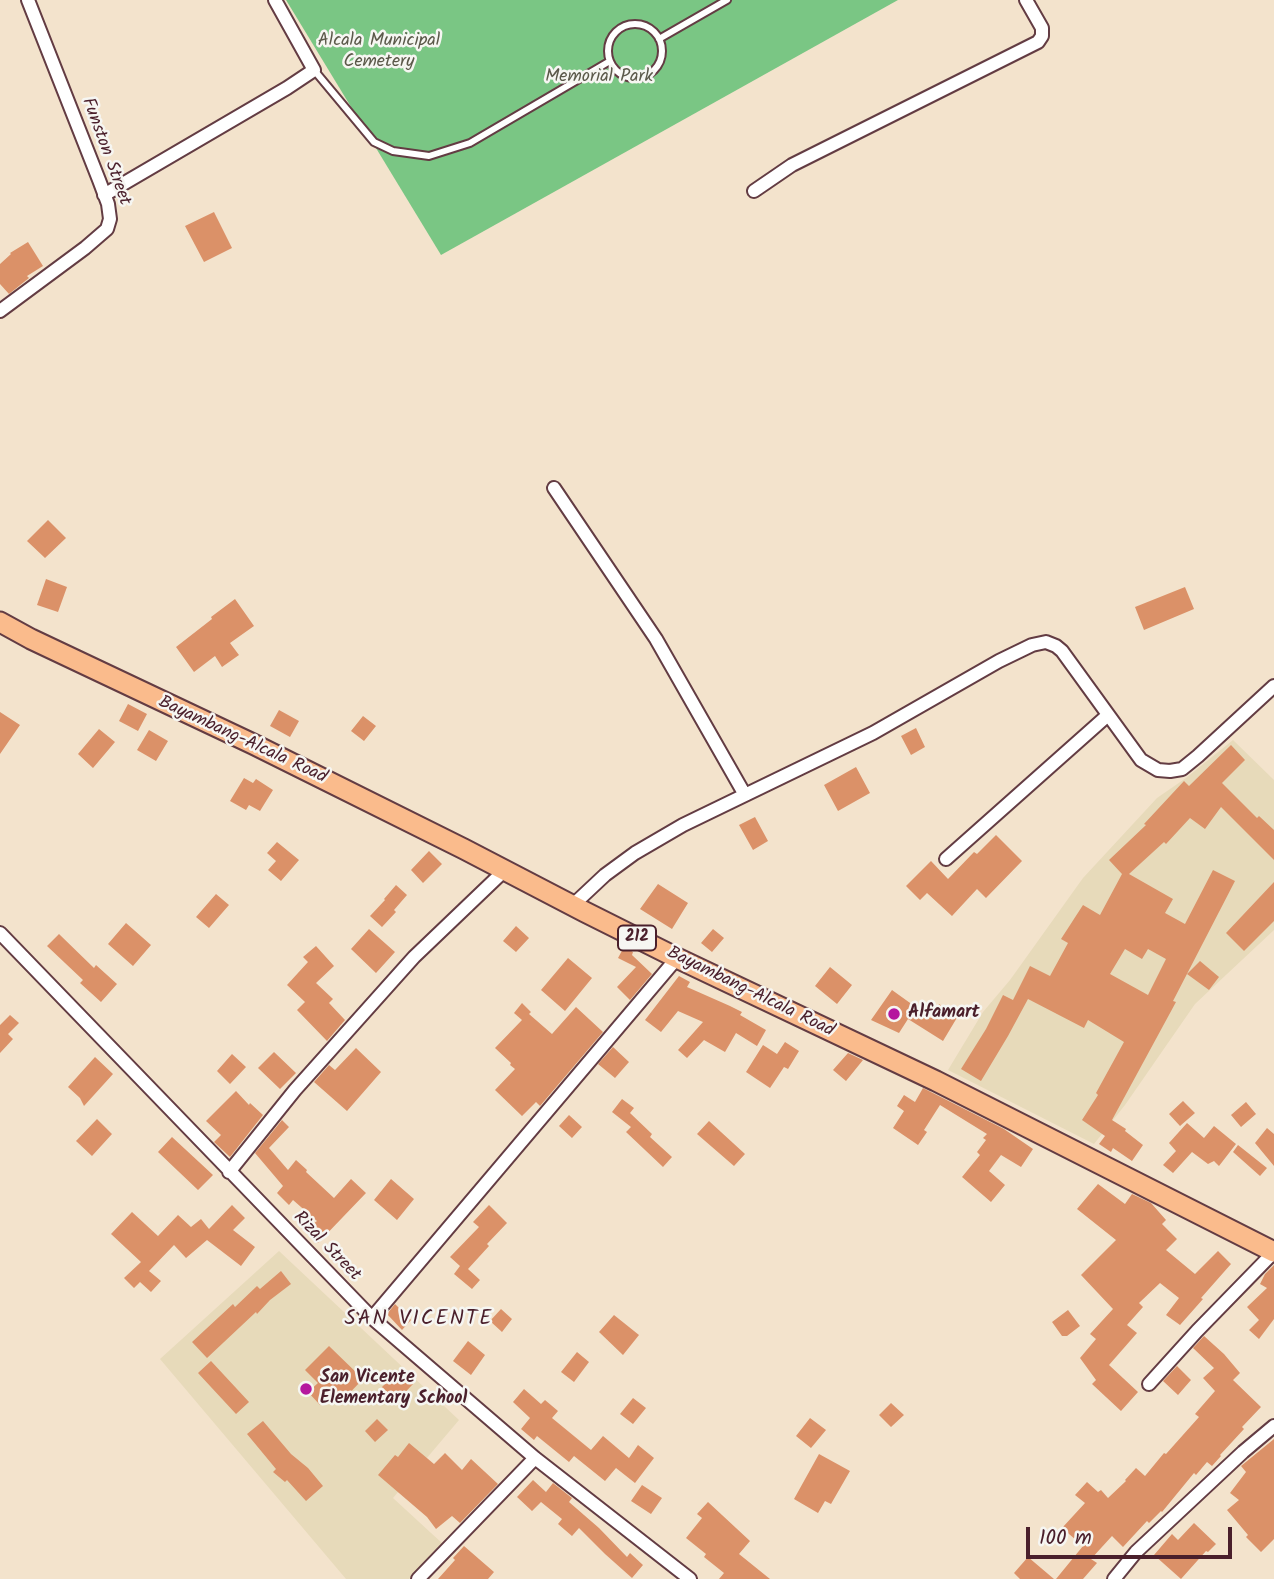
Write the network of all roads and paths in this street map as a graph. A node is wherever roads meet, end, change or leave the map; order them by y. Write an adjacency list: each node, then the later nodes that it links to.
1 (28, 0): 9 (street, Funston Street)
2 (275, 0): 7 (street)
3 (727, 0): 5 (lane)
4 (1026, 0): 8 (street)
5 (659, 39): 6 (lane); 6 (lane)
6 (610, 61): 7 (lane)
7 (314, 70): 9 (street)
8 (754, 191)
9 (104, 195): 10 (street, Funston Street)
10 (0, 311)
11 (554, 488): 15 (street)
12 (0, 622): 17 (main road, Bayambang-Alcala Road / 212)
13 (1274, 686): 14 (street)
14 (1108, 715): 15 (street); 16 (street)
15 (745, 795): 18 (street)
16 (946, 859)
17 (505, 870): 18 (main road, Bayambang-Alcala Road / 212); 21 (street)
18 (573, 905): 20 (main road, Bayambang-Alcala Road / 212)
19 (0, 933): 21 (street, Rizal Street)
20 (677, 958): 22 (main road, Bayambang-Alcala Road / 212); 23 (street)
21 (229, 1172): 23 (street, Rizal Street)
22 (1274, 1252): 24 (street)
23 (372, 1318): 26 (street, Rizal Street)
24 (1149, 1384)
25 (1274, 1426): 29 (street)
26 (535, 1458): 27 (street); 28 (street, Rizal Street)
27 (418, 1579)
28 (690, 1579)
29 (1114, 1579)

